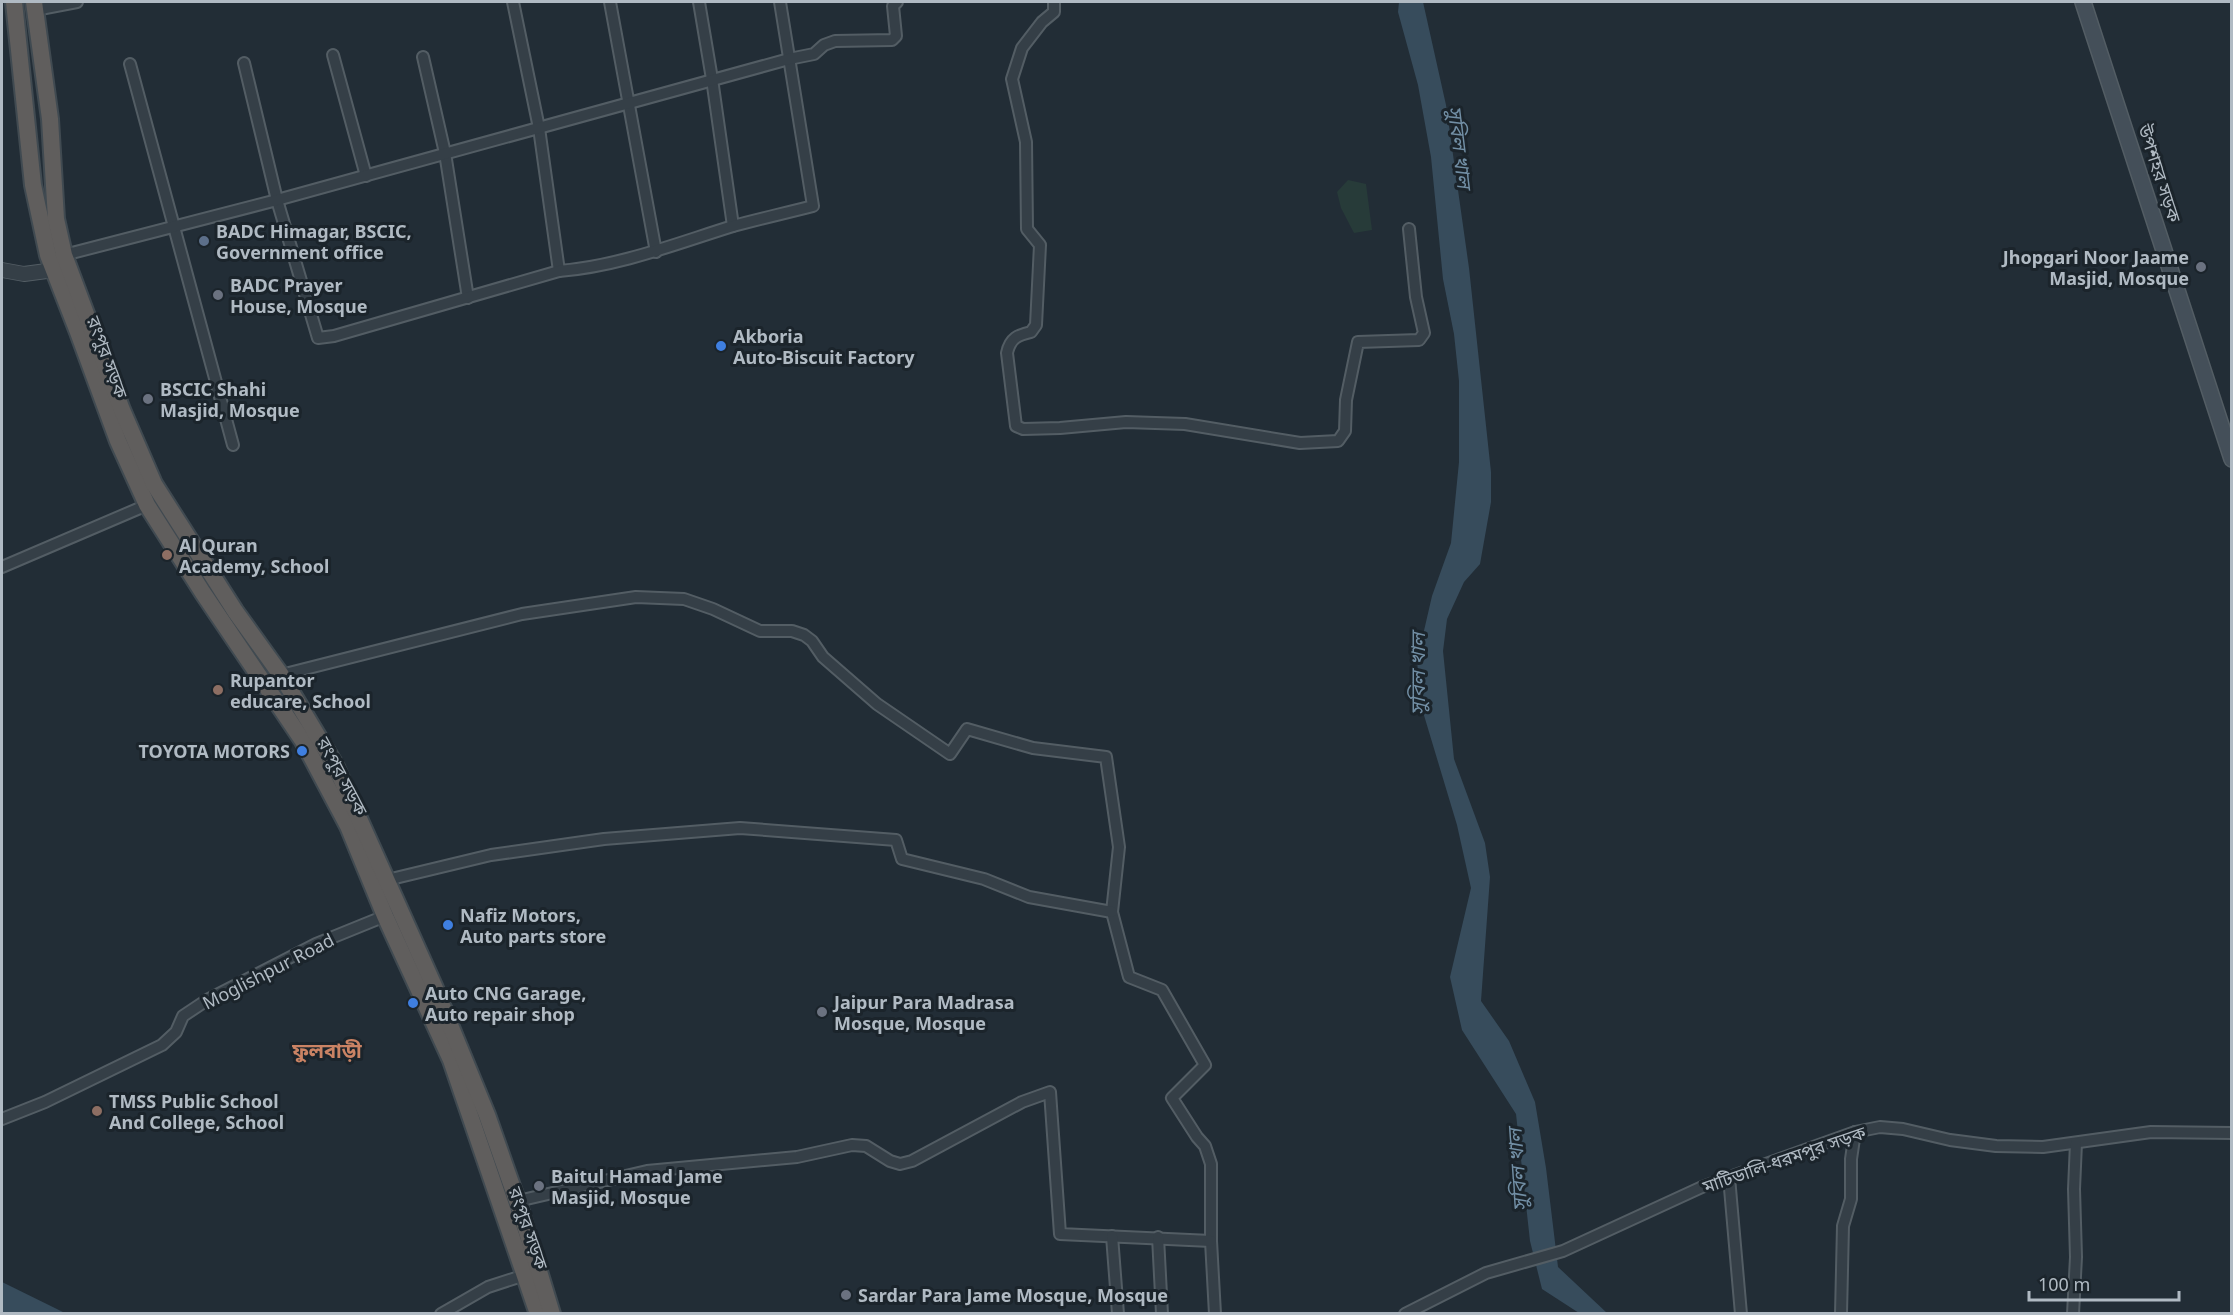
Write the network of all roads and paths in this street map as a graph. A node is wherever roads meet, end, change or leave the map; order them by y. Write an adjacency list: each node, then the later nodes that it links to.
1 (14, 2): 28 (highway, রংপুর সড়ক)
2 (77, 2): 10 (street)
3 (513, 2): 18 (street)
4 (610, 2): 17 (street)
5 (699, 2): 16 (street)
6 (780, 2): 13 (street)
7 (897, 2): 13 (street)
8 (1054, 2): 24 (street)
9 (2083, 2): 32 (main road, উপশহর সড়ক)
10 (34, 6): 26 (highway, রংপুর সড়ক)
11 (333, 55): 20 (street)
12 (423, 57): 19 (street)
13 (789, 58): 16 (street); 22 (street)
14 (244, 63): 21 (street)
15 (130, 64): 23 (street)
16 (712, 80): 17 (street); 22 (street)
17 (628, 103): 18 (street); 25 (street)
18 (539, 128): 19 (street); 29 (street)
19 (445, 153): 20 (street); 30 (street)
20 (366, 176): 21 (street)
21 (278, 200): 23 (street); 30 (street)
22 (734, 226): 25 (street)
23 (174, 227): 26 (street); 31 (street)
24 (1409, 229)
25 (656, 252): 29 (street)
26 (64, 255): 35 (highway, রংপুর সড়ক)
27 (2, 270): 28 (street)
28 (54, 270): 33 (highway, রংপুর সড়ক)
29 (559, 271): 30 (street)
30 (468, 298)
31 (233, 445)
32 (2232, 459)
33 (147, 505): 34 (street); 38 (highway, রংপুর সড়ক)
34 (2, 567)
35 (281, 675): 36 (highway, রংপুর সড়ক); 37 (street)
36 (387, 880): 37 (street); 44 (highway, রংপুর সড়ক)
37 (1112, 912): 47 (street)
38 (385, 916): 39 (street, Moglishpur Road); 48 (highway, রংপুর সড়ক)
39 (2, 1119)
40 (1856, 1132): 42 (street, মাটিডালি-ধরমপুর সড়ক); 43 (street, মাটিডালি-ধরমপুর সড়ক); 58 (street)
41 (2232, 1133): 42 (street, মাটিডালি-ধরমপুর সড়ক)
42 (2076, 1143): 59 (street)
43 (1729, 1177): 49 (street, মাটিডালি-ধরমপুর সড়ক); 57 (street)
44 (518, 1201): 45 (street); 52 (highway, রংপুর সড়ক)
45 (1112, 1236): 46 (street); 53 (street)
46 (1158, 1237): 47 (street); 54 (street)
47 (1211, 1241): 55 (street)
48 (525, 1275): 50 (street); 51 (highway, রংপুর সড়ক)
49 (1417, 1311): 56 (street)
50 (441, 1314)
51 (538, 1314)
52 (552, 1314)
53 (1118, 1314)
54 (1162, 1314)
55 (1215, 1314)
56 (1405, 1314)
57 (1741, 1314)
58 (1841, 1314)
59 (2073, 1314)

